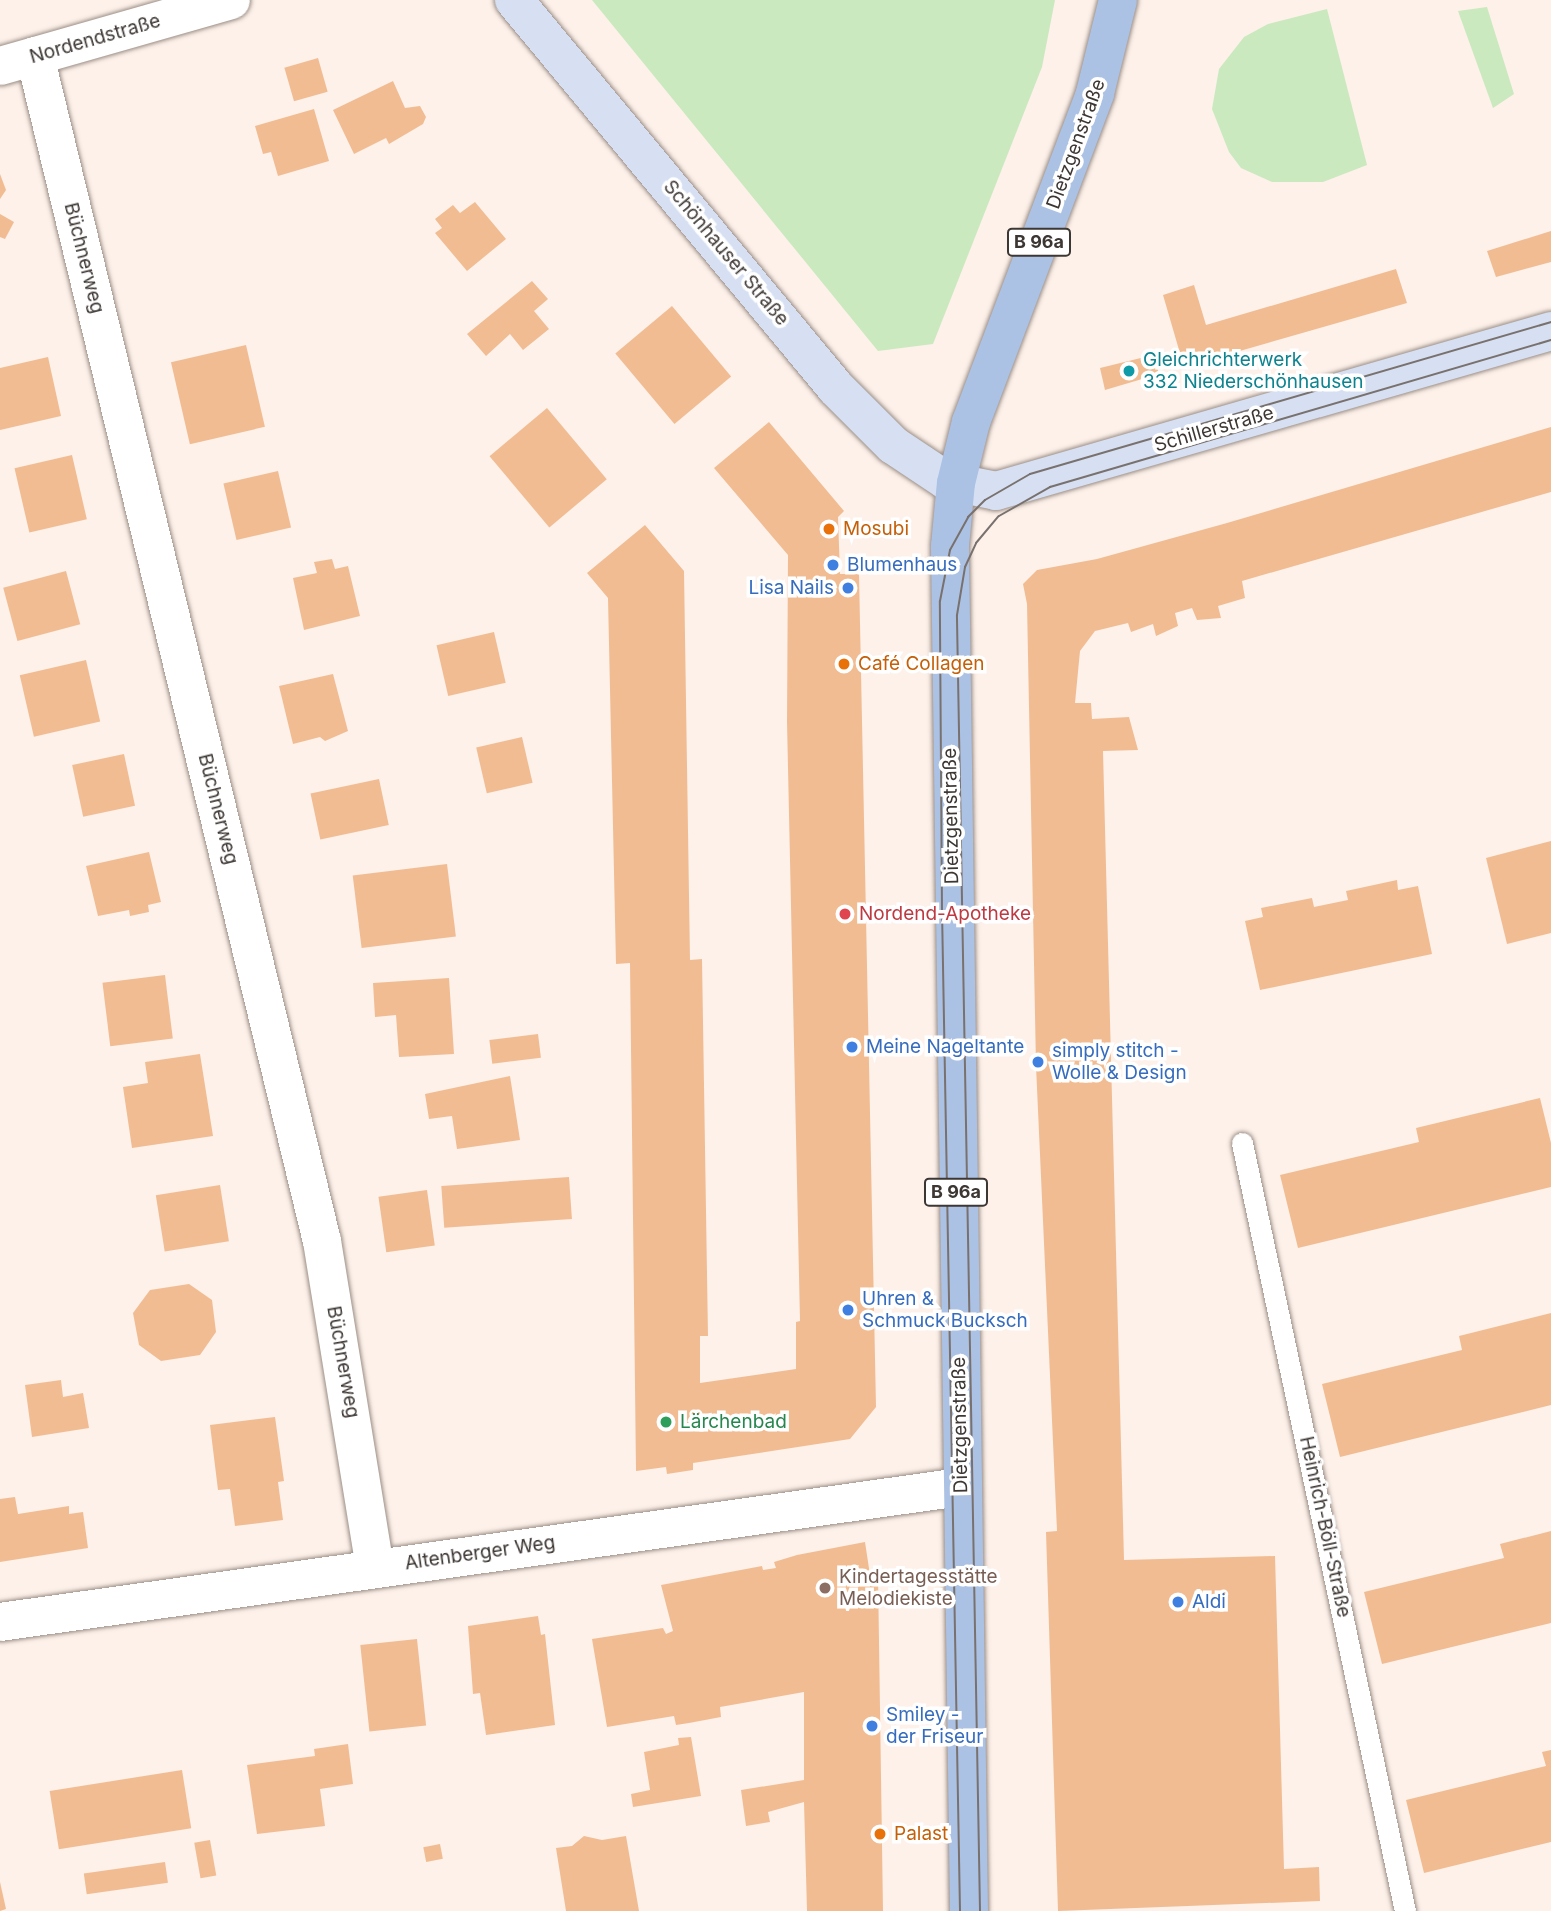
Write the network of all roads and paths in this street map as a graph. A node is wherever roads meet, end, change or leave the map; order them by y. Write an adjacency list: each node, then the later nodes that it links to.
1 (231, 0): 4 (street, Nordendstraße)
2 (514, 0): 6 (street, Schönhauser Straße)
3 (1118, 0): 6 (main road, Dietzgenstraße / B 96a)
4 (17, 61): 9 (street, Büchnerweg)
5 (1551, 331): 6 (street, Schillerstraße)
6 (956, 483): 8 (main road, Dietzgenstraße / B 96a)
7 (1242, 1143): 12 (lane, Heinrich-Böll-Straße)
8 (961, 1487): 9 (street, Altenberger Weg); 11 (main road, Dietzgenstraße / B 96a)
9 (375, 1567): 10 (street, Altenberger Weg)
10 (0, 1622)
11 (969, 1911)
12 (1405, 1911)

